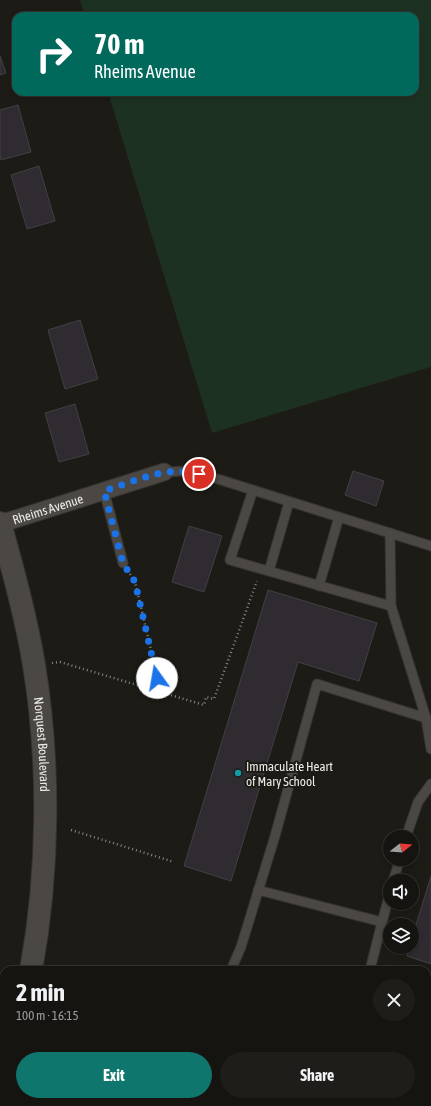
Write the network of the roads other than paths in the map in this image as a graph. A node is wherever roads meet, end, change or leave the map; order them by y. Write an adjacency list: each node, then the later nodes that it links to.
1 (164, 472): 2 (lane); 3 (street, Rheims Avenue)
2 (253, 490): 4 (lane); 10 (lane)
3 (104, 491): 6 (street, Rheims Avenue); 9 (lane)
4 (289, 502): 5 (lane); 10 (lane)
5 (339, 517): 7 (lane); 11 (lane)
6 (0, 523): 20 (street, Norquest Boulevard)
7 (390, 533): 8 (lane); 12 (lane)
8 (431, 546)
9 (123, 563)
10 (265, 570): 11 (lane)
11 (319, 586): 12 (lane)
12 (391, 606): 13 (lane)
13 (426, 718): 14 (lane); 17 (lane)
14 (431, 749)
15 (431, 784): 16 (lane)
16 (408, 830)
17 (258, 890): 19 (lane); 21 (lane)
18 (385, 910): 19 (lane)
19 (382, 922): 22 (lane)
20 (33, 966)
21 (233, 966)
22 (371, 966)

